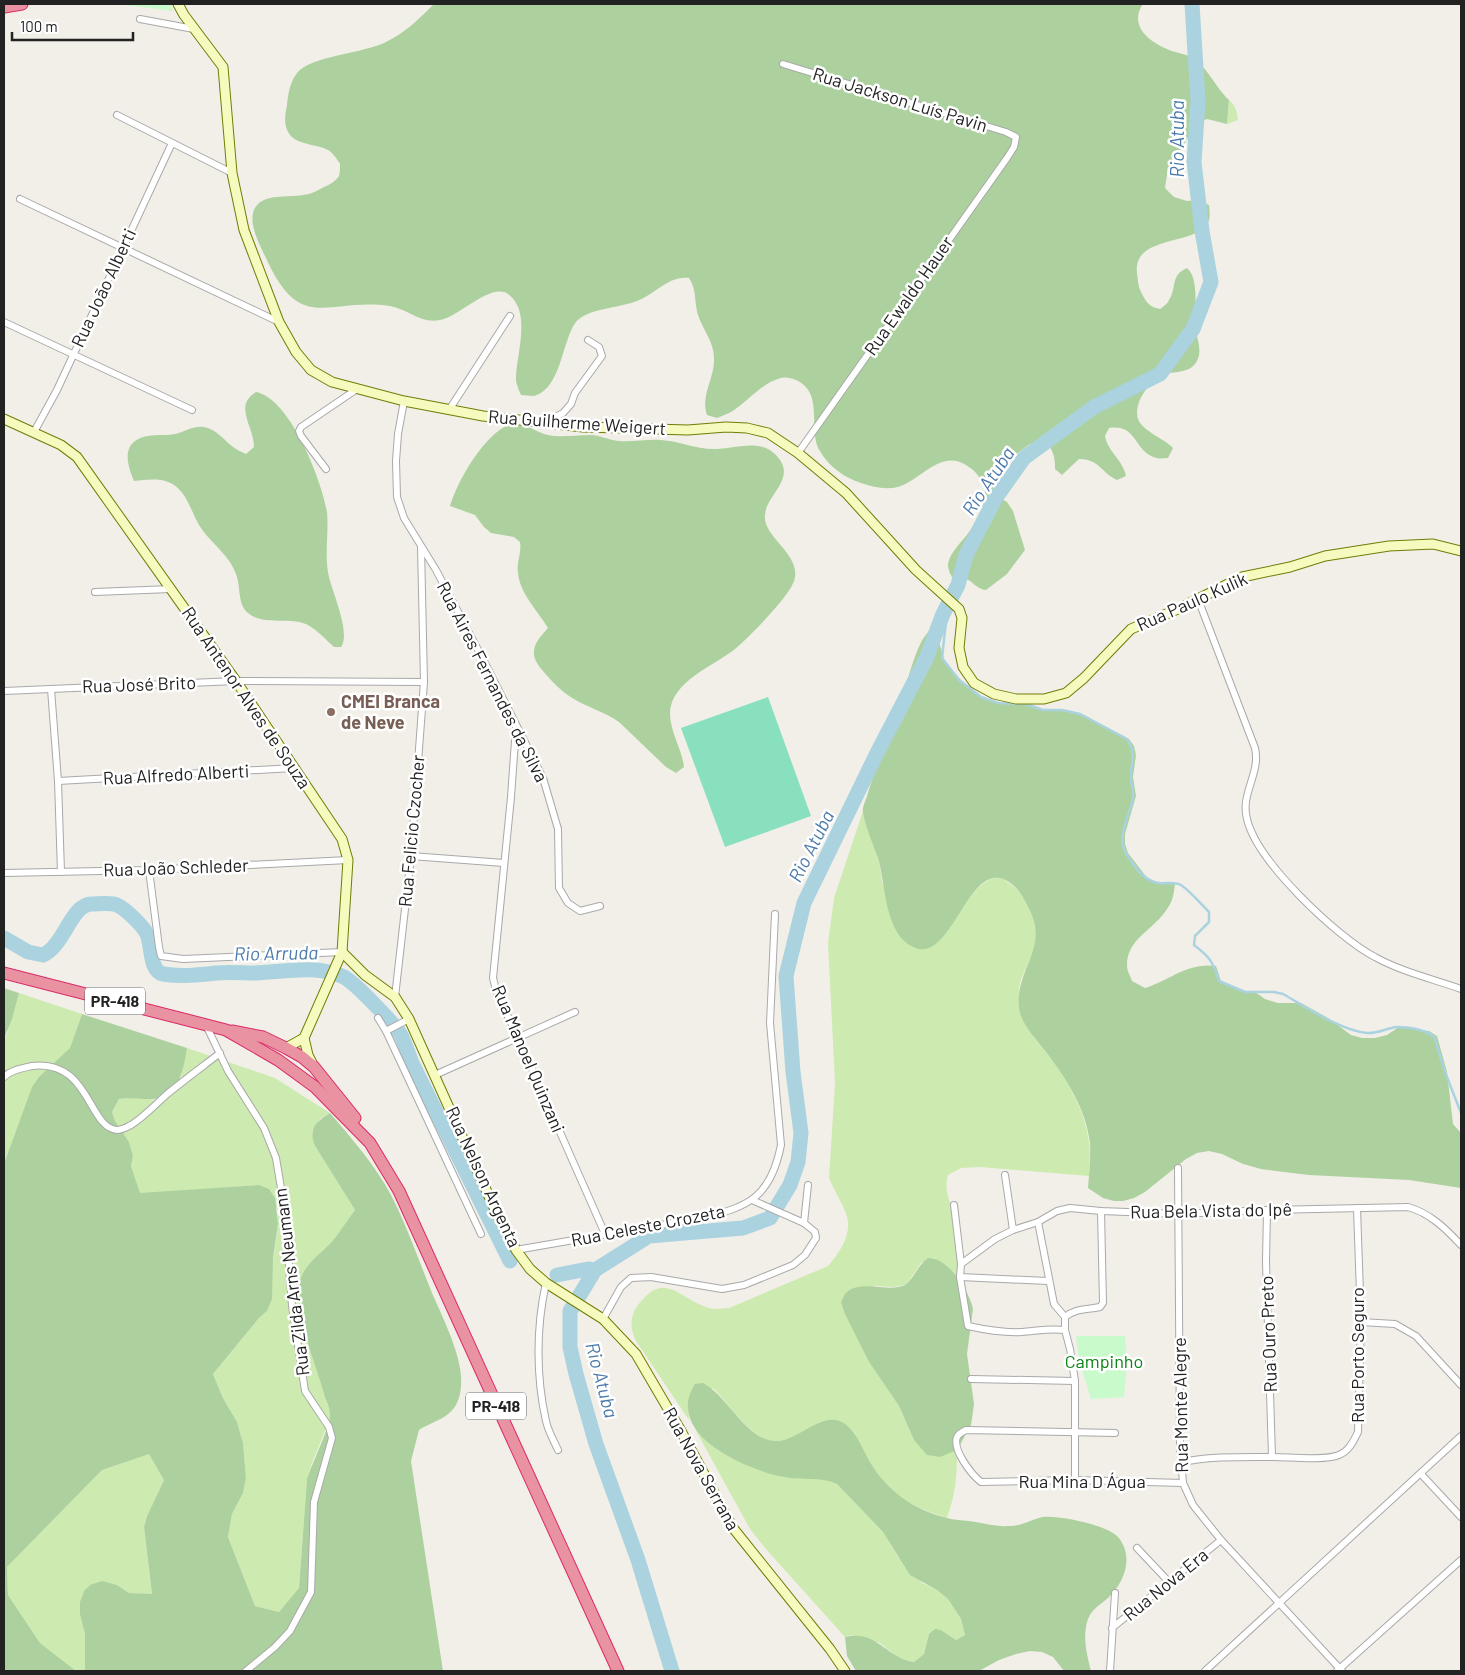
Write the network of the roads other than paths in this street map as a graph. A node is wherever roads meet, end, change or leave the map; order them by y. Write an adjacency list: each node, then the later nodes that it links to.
1 (22, 4): 3 (highway)
2 (178, 4): 5 (street, Rua Guilherme Weigert)
3 (4, 7)
4 (140, 19): 5 (street)
5 (194, 29): 10 (street, Rua Guilherme Weigert)
6 (784, 64): 8 (street, Rua Jackson Luís Pavin)
7 (116, 115): 9 (street)
8 (1016, 136): 25 (street, Rua Ewaldo Hauer)
9 (172, 143): 10 (street); 12 (street, Rua João Alberti)
10 (232, 173): 15 (street, Rua Guilherme Weigert)
11 (20, 200): 12 (street)
12 (123, 249): 15 (street); 17 (street, Rua João Alberti)
13 (510, 316): 21 (street)
14 (4, 322): 17 (street)
15 (279, 322): 18 (street, Rua Guilherme Weigert)
16 (588, 340): 23 (street)
17 (73, 354): 20 (street); 24 (street, Rua João Alberti)
18 (357, 389): 19 (street, Rua Guilherme Weigert); 26 (street)
19 (404, 400): 21 (street, Rua Guilherme Weigert); 27 (street)
20 (192, 410)
21 (449, 410): 23 (street, Rua Guilherme Weigert)
22 (4, 419): 24 (street, Rua Antenor Alves de Souza)
23 (544, 423): 25 (street, Rua Guilherme Weigert)
24 (34, 432): 29 (street, Rua Antenor Alves de Souza)
25 (798, 453): 32 (street, Rua Guilherme Weigert)
26 (326, 470)
27 (421, 546): 34 (street, Rua Felicio Czocher); 37 (street, Rua Aires Fernandes da Silva)
28 (1461, 551): 31 (street, Rua Paulo Kulik)
29 (171, 589): 30 (street); 33 (street, Rua Antenor Alves de Souza)
30 (95, 592)
31 (1198, 599): 32 (street, Rua Paulo Kulik); 50 (street)
32 (955, 605)
33 (236, 681): 34 (street, Rua José Brito); 35 (street, Rua José Brito); 38 (street, Rua Antenor Alves de Souza)
34 (424, 682): 40 (street, Rua Felicio Czocher)
35 (51, 689): 36 (street, Rua José Brito); 39 (street)
36 (4, 691)
37 (516, 726): 42 (street, Rua Manoel Quinzani); 46 (street, Rua Aires Fernandes da Silva)
38 (294, 768): 39 (street, Rua Alfredo Alberti); 41 (street, Rua Antenor Alves de Souza)
39 (58, 781): 44 (street)
40 (411, 856): 42 (street); 51 (street, Rua Felicio Czocher)
41 (348, 860): 43 (street, Rua João Schleder); 48 (street, Rua Antenor Alves de Souza)
42 (504, 863): 58 (street, Rua Manoel Quinzani)
43 (149, 870): 44 (street, Rua João Schleder); 48 (street)
44 (60, 872): 45 (street, Rua João Schleder)
45 (4, 873)
46 (600, 906)
47 (775, 914): 69 (street, Rua Celeste Crozeta)
48 (342, 952): 51 (street, Rua Nelson Argenta); 59 (street, Rua Antenor Alves de Souza)
49 (4, 972): 55 (highway, PR-418)
50 (1461, 990)
51 (395, 997): 54 (street, Rua Nelson Argenta)
52 (574, 1012): 58 (street)
53 (378, 1018): 57 (street, Rua Nelson Argenta)
54 (410, 1018): 57 (street); 63 (street, Rua Nelson Argenta)
55 (206, 1025): 56 (highway, PR-418); 61 (street, Rua Zilda Arns Neumann)
56 (226, 1030): 60 (highway); 65 (highway, PR-418)
57 (386, 1031): 78 (street, Rua Nelson Argenta)
58 (518, 1037): 63 (street); 79 (street, Rua Manoel Quinzani)
59 (304, 1038): 60 (street); 62 (street)
60 (286, 1048): 62 (highway)
61 (220, 1053): 64 (street); 111 (street, Rua Zilda Arns Neumann)
62 (314, 1066): 65 (highway)
63 (435, 1075): 81 (street, Rua Nelson Argenta)
64 (4, 1077)
65 (370, 1142): 112 (highway, PR-418)
66 (1178, 1168): 74 (street, Rua Monte Alegre)
67 (1005, 1174): 77 (street)
68 (808, 1184): 76 (street)
69 (752, 1200): 76 (street); 79 (street, Rua Celeste Crozeta)
70 (954, 1205): 82 (street)
71 (1357, 1208): 72 (street, Rua Bela Vista do Ipê); 80 (street, Rua Bela Vista do Ipê); 88 (street, Rua Porto Seguro)
72 (1267, 1210): 74 (street, Rua Bela Vista do Ipê); 97 (street, Rua Ouro Preto)
73 (1101, 1211): 74 (street, Rua Bela Vista do Ipê); 75 (street, Rua Bela Vista do Ipê); 87 (street)
74 (1178, 1214): 98 (street, Rua Monte Alegre)
75 (1038, 1222): 77 (street, Rua Bela Vista do Ipê); 84 (street)
76 (804, 1223): 86 (street)
77 (1014, 1230): 82 (street, Rua Bela Vista do Ipê)
78 (481, 1234)
79 (605, 1234): 81 (street, Rua Celeste Crozeta)
80 (1461, 1245)
81 (516, 1250): 85 (street, Rua Nelson Argenta)
82 (961, 1264): 83 (street)
83 (960, 1277): 84 (street); 89 (street)
84 (1048, 1281): 87 (street)
85 (546, 1282): 86 (street, Rua Nova Serrana); 96 (street)
86 (599, 1316): 113 (street, Rua Nova Serrana)
87 (1064, 1317): 89 (street)
88 (1360, 1322): 92 (street); 97 (street, Rua Porto Seguro)
89 (1065, 1330): 91 (street)
90 (971, 1379): 91 (street)
91 (1075, 1381): 93 (street)
92 (1461, 1385)
93 (1076, 1431): 94 (street); 100 (street); 100 (street, Rua Mina D Água)
94 (1115, 1433)
95 (1461, 1436): 99 (street)
96 (558, 1450)
97 (1272, 1457): 98 (street, Rua Porto Seguro)
98 (1180, 1463): 101 (street, Rua Monte Alegre)
99 (1420, 1474): 102 (street); 108 (street)
100 (1075, 1480): 101 (street, Rua Mina D Água)
101 (1183, 1483): 103 (street, Rua Monte Alegre)
102 (1461, 1517)
103 (1221, 1540): 106 (street, Rua Nova Era); 108 (street, Rua Monte Alegre)
104 (1137, 1548): 106 (street)
105 (1461, 1560): 110 (street)
106 (1170, 1583): 109 (street, Rua Nova Era)
107 (1114, 1593): 109 (street)
108 (1279, 1602): 110 (street, Rua Monte Alegre); 115 (street)
109 (1112, 1628): 114 (street)
110 (1340, 1670)
111 (246, 1671)
112 (618, 1671)
113 (845, 1671)
114 (1110, 1671)
115 (1205, 1671)

